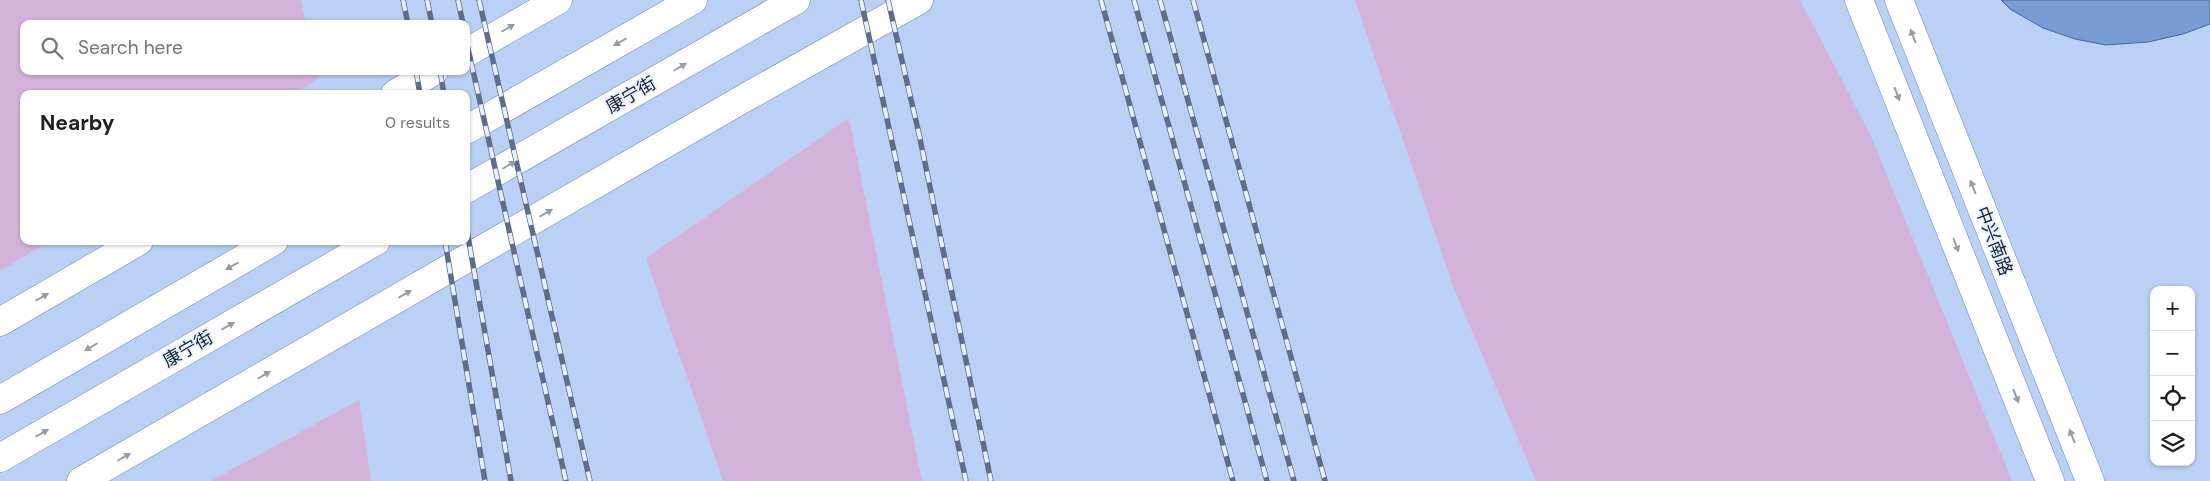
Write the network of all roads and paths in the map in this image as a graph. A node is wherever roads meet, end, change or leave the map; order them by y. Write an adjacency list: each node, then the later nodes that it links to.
1 (558, 0): 7 (street, one-way to 1)
2 (693, 0): 10 (street, one-way to 10)
3 (796, 0): 11 (street, 康宁街, one-way to 3)
4 (919, 0): 18 (street, one-way to 4)
5 (1859, 0): 19 (street, 中兴南路, one-way to 19)
6 (1899, 0): 20 (street, 中兴南路, one-way to 6)
7 (470, 51)
8 (427, 75): 9 (street)
9 (402, 90)
10 (470, 128)
11 (470, 187)
12 (132, 245): 15 (street, one-way to 12)
13 (267, 245): 16 (street, one-way to 16)
14 (369, 245): 17 (street, 康宁街, one-way to 14)
15 (0, 322)
16 (0, 400)
17 (0, 458)
18 (82, 481)
19 (2050, 481)
20 (2090, 481)

